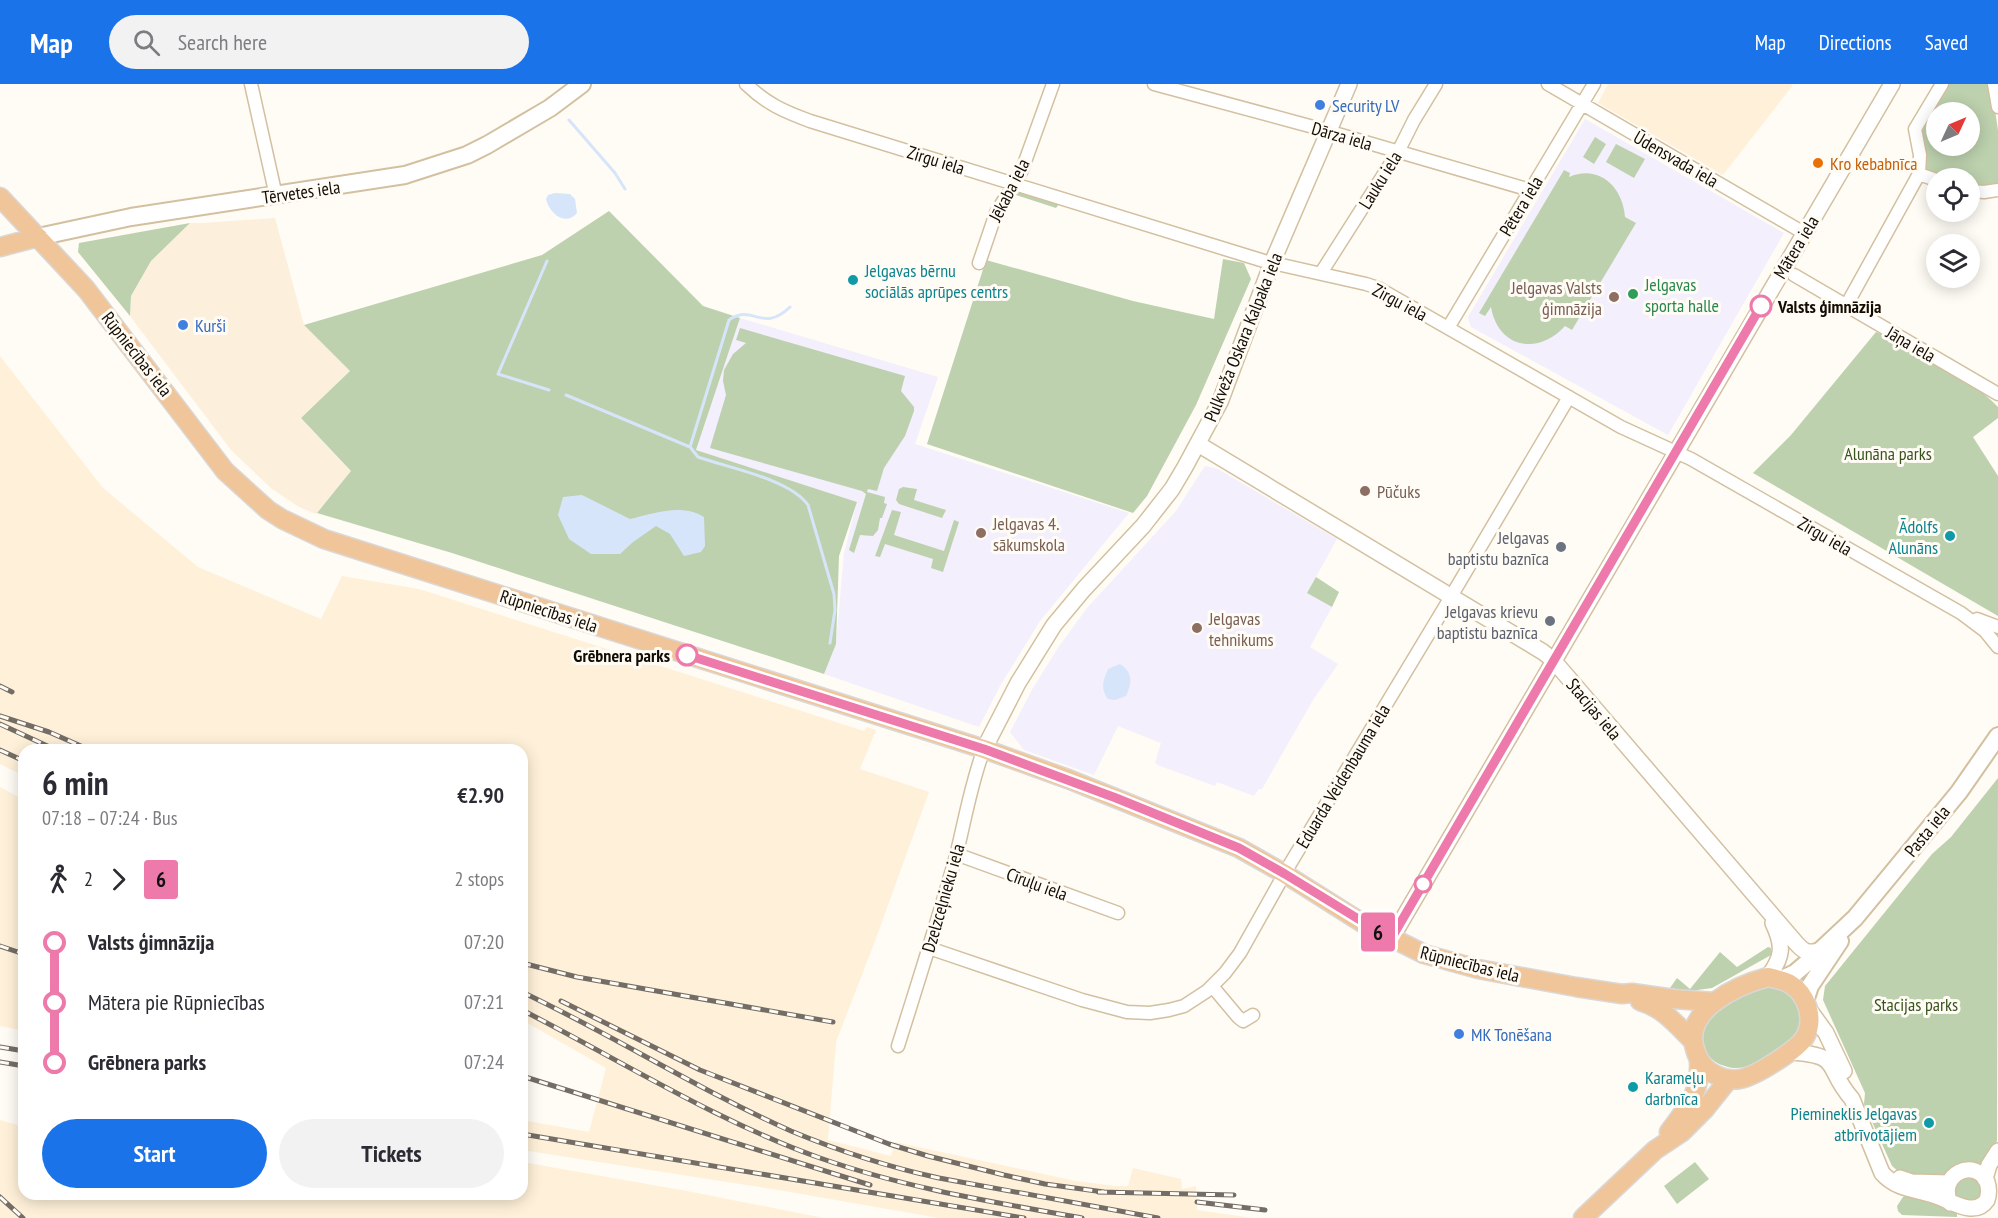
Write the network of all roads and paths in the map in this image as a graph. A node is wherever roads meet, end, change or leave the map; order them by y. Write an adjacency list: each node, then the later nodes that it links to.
1 (251, 84): 24 (street)
2 (582, 84): 24 (main road, Tērvetes iela)
3 (746, 84): 20 (street, Zirgu iela)
4 (1053, 84): 20 (street, Jēkaba iela)
5 (1154, 84): 13 (street, Dārza iela)
6 (1349, 84): 16 (street, Pulkveža Oskara Kalpaka iela)
7 (1436, 84): 17 (street, Lauku iela)
8 (1548, 84): 14 (street, Ūdensvada iela)
9 (1594, 84): 14 (street, Pētera iela)
10 (1892, 84): 26 (street, Mātera iela)
11 (1942, 84): 18 (street)
12 (1994, 84): 15 (street)
13 (1179, 88): 16 (street, Dārza iela)
14 (1582, 105): 21 (street, Pētera iela); 26 (street, Ūdensvada iela)
15 (1998, 107)
16 (1328, 131): 17 (street, Dārza iela); 30 (street, Pulkveža Oskara Kalpaka iela)
17 (1398, 152): 21 (street, Dārza iela); 31 (street, Lauku iela)
18 (1919, 174): 19 (street); 33 (street)
19 (1926, 176)
20 (1015, 184): 29 (street, Jēkaba iela); 30 (street, Zirgu iela)
21 (1530, 190): 34 (street, Pētera iela)
22 (1998, 190): 23 (street)
23 (1980, 191)
24 (276, 196): 27 (main road, Tērvetes iela)
25 (0, 197): 27 (main road, Rūpniecības iela)
26 (1804, 233): 38 (street, Mātera iela)
27 (38, 237): 28 (main road, Tērvetes iela); 45 (main road, Rūpniecības iela)
28 (0, 247)
29 (979, 263)
30 (1272, 263): 31 (street, Zirgu iela); 37 (street, Pulkveža Oskara Kalpaka iela)
31 (1321, 273): 34 (street, Zirgu iela)
32 (1794, 274): 33 (street, Jāņa iela)
33 (1846, 306): 35 (street, Jāņa iela)
34 (1448, 328): 36 (street, Zirgu iela)
35 (1998, 394)
36 (1569, 397): 38 (street, Zirgu iela); 39 (street, Eduarda Veidenbauma iela)
37 (1198, 444): 39 (street, Stacijas iela); 45 (street, Pulkveža Oskara Kalpaka iela)
38 (1676, 450): 40 (street, Zirgu iela); 43 (street, Mātera iela)
39 (1451, 597): 43 (street, Stacijas iela); 49 (street, Eduarda Veidenbauma iela)
40 (1961, 613): 41 (street); 42 (street, Zirgu iela)
41 (1998, 627)
42 (1998, 647)
43 (1553, 660): 51 (street, Stacijas iela); 53 (street, Mātera iela)
44 (1998, 736): 47 (main road, Pasta iela)
45 (984, 749): 48 (street, Dzelzceļnieku iela); 49 (main road, Rūpniecības iela)
46 (1998, 754): 47 (main road)
47 (1980, 764): 52 (main road, Pasta iela)
48 (956, 854): 50 (street, Cīruļu iela); 54 (street, Dzelzceļnieku iela)
49 (1285, 874): 53 (main road, Rūpniecības iela); 57 (street, Eduarda Veidenbauma iela)
50 (1118, 913)
51 (1769, 915): 55 (street, Stacijas iela); 56 (street)
52 (1851, 922): 55 (main road, Pasta iela); 60 (main road, Pasta iela)
53 (1391, 939): 58 (main road, Rūpniecības iela)
54 (929, 948): 57 (street, Eduarda Veidenbauma iela); 63 (street, Dzelzceļnieku iela)
55 (1818, 951): 56 (main road, Pasta iela)
56 (1774, 979): 59 (main road); 60 (main road)
57 (1212, 986): 61 (street)
58 (1622, 994): 59 (main road, Rūpniecības iela); 62 (main road, Rūpniecības iela)
59 (1715, 1002): 62 (main road)
60 (1807, 1004): 64 (main road); 67 (street)
61 (1253, 1015)
62 (1692, 1040): 65 (main road, Rūpniecības iela)
63 (898, 1046)
64 (1789, 1052): 66 (main road); 67 (street)
65 (1699, 1061): 66 (main road); 68 (main road)
66 (1729, 1079): 68 (main road)
67 (1852, 1099): 70 (street)
68 (1655, 1150): 74 (main road)
69 (1998, 1151): 71 (street)
70 (1878, 1158): 72 (street); 73 (street)
71 (1985, 1179): 72 (street); 73 (street)
72 (1948, 1183): 73 (street)
73 (1950, 1203)
74 (1587, 1214)

